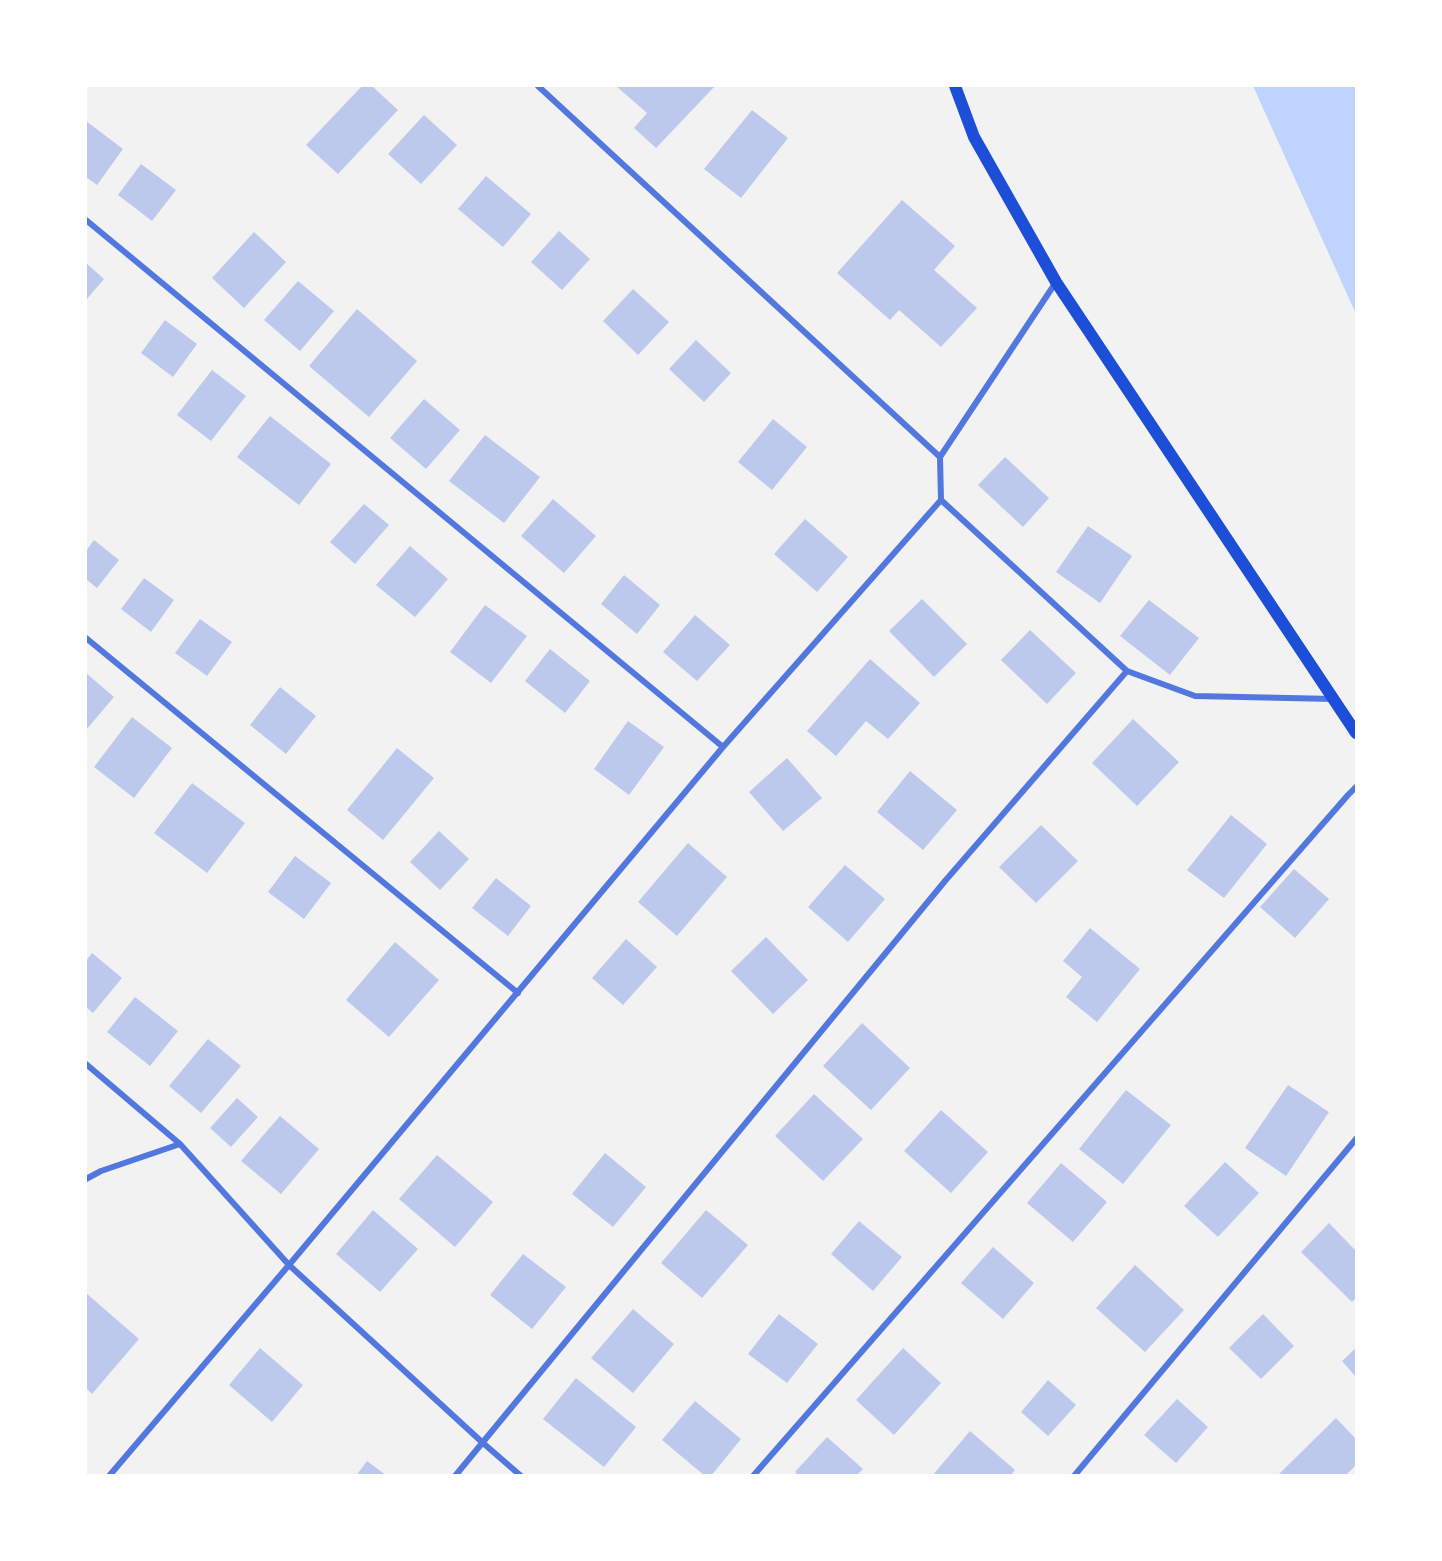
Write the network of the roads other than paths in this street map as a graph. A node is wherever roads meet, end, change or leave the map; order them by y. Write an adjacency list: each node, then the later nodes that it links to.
1 (538, 86): 5 (street)
2 (955, 86): 4 (main road)
3 (86, 220): 11 (street)
4 (1056, 282): 5 (street); 9 (main road)
5 (940, 457): 6 (street)
6 (941, 500): 8 (street); 11 (street)
7 (86, 638): 13 (street)
8 (1126, 671): 9 (street); 19 (street)
9 (1335, 699): 10 (main road)
10 (1356, 733)
11 (723, 747): 13 (street)
12 (1356, 787): 23 (street)
13 (518, 993): 18 (street)
14 (86, 1064): 16 (street)
15 (1356, 1139): 24 (street)
16 (180, 1144): 17 (street); 18 (street)
17 (86, 1179)
18 (288, 1265): 19 (street); 20 (street)
19 (483, 1443): 21 (street); 22 (street)
20 (109, 1476)
21 (455, 1476)
22 (521, 1476)
23 (753, 1476)
24 (1074, 1476)

